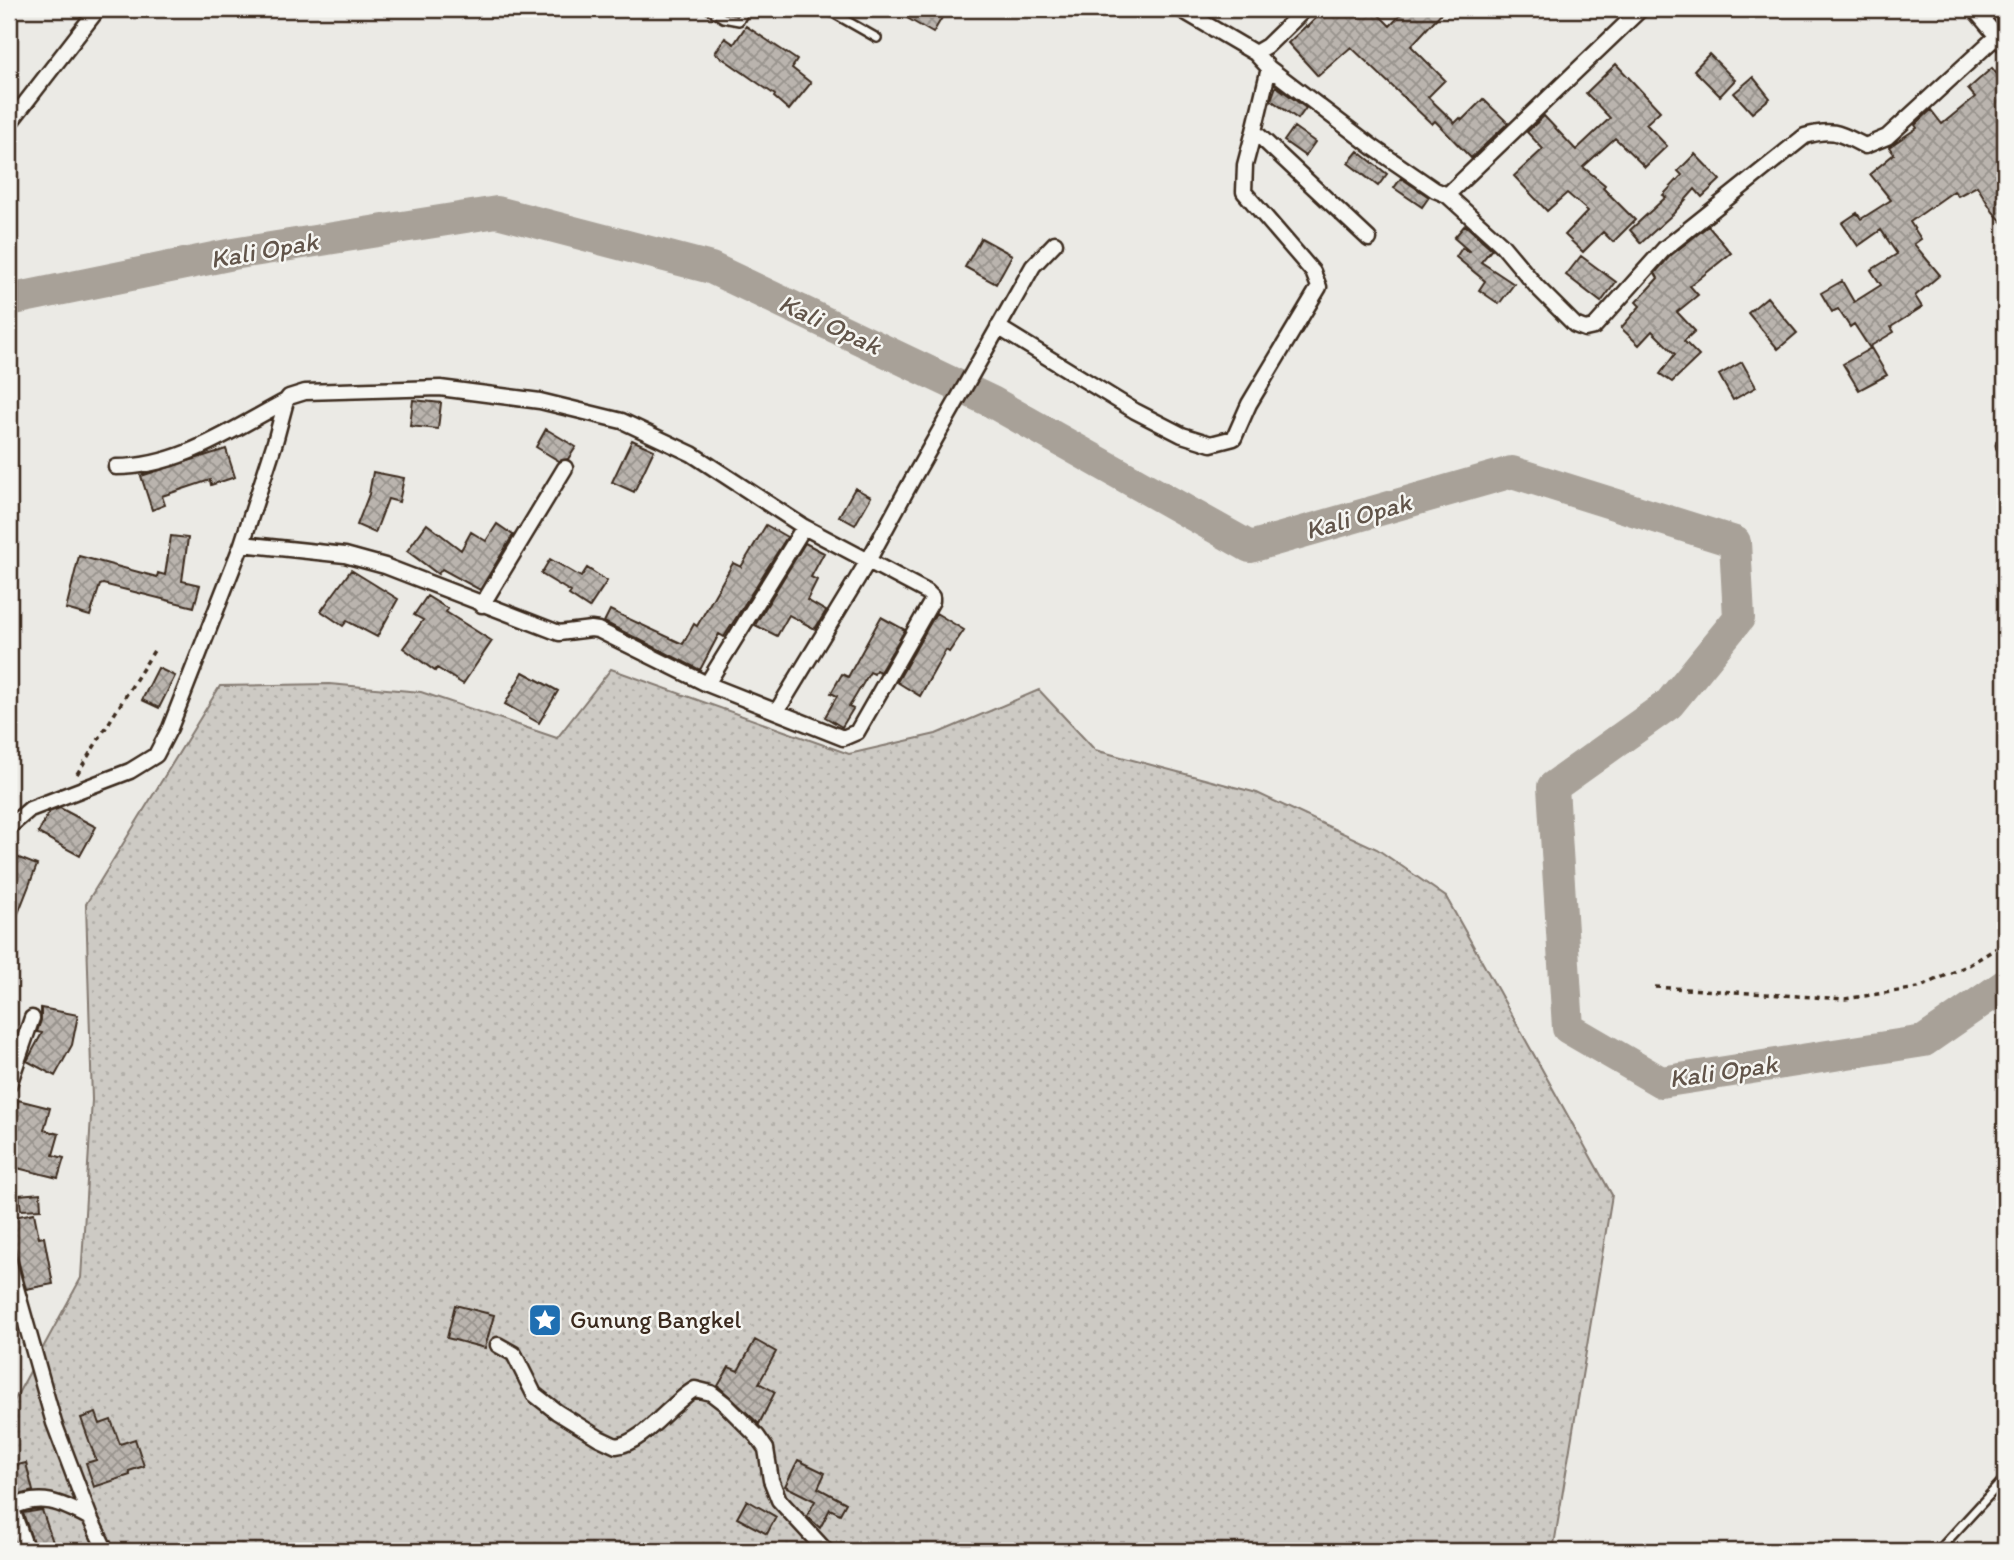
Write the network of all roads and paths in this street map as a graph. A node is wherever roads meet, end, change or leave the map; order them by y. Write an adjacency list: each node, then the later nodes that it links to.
1 (98, 9): 13 (street)
2 (709, 9): 3 (lane)
3 (746, 9)
4 (826, 9): 9 (lane)
5 (1180, 9): 11 (street)
6 (1305, 9): 11 (street)
7 (1641, 9): 15 (street)
8 (1974, 9): 10 (street)
9 (877, 38)
10 (2003, 38): 15 (street)
11 (1255, 53): 12 (street)
12 (1269, 68): 14 (street); 15 (street)
13 (9, 124)
14 (1254, 131): 16 (street); 18 (street)
15 (1447, 195)
16 (1369, 239)
17 (1055, 243): 18 (street)
18 (998, 327): 24 (street)
19 (286, 401): 20 (street); 22 (street); 23 (street)
20 (116, 467)
21 (565, 468): 25 (street)
22 (804, 527): 24 (street); 27 (street)
23 (242, 544): 25 (street); 29 (street)
24 (869, 561): 28 (street); 28 (street)
25 (482, 605): 27 (street)
26 (155, 649): 29 (path)
27 (707, 684): 28 (street)
28 (777, 710)
29 (65, 794): 30 (street)
30 (9, 827)
31 (2005, 943): 32 (path)
32 (1655, 987)
33 (32, 1018): 34 (street)
34 (9, 1085)
35 (9, 1263): 39 (street)
36 (498, 1345): 42 (street)
37 (2005, 1478): 43 (lane)
38 (10, 1508): 39 (street); 40 (street)
39 (90, 1518): 41 (street)
40 (27, 1551)
41 (106, 1551)
42 (826, 1551)
43 (1938, 1551)

